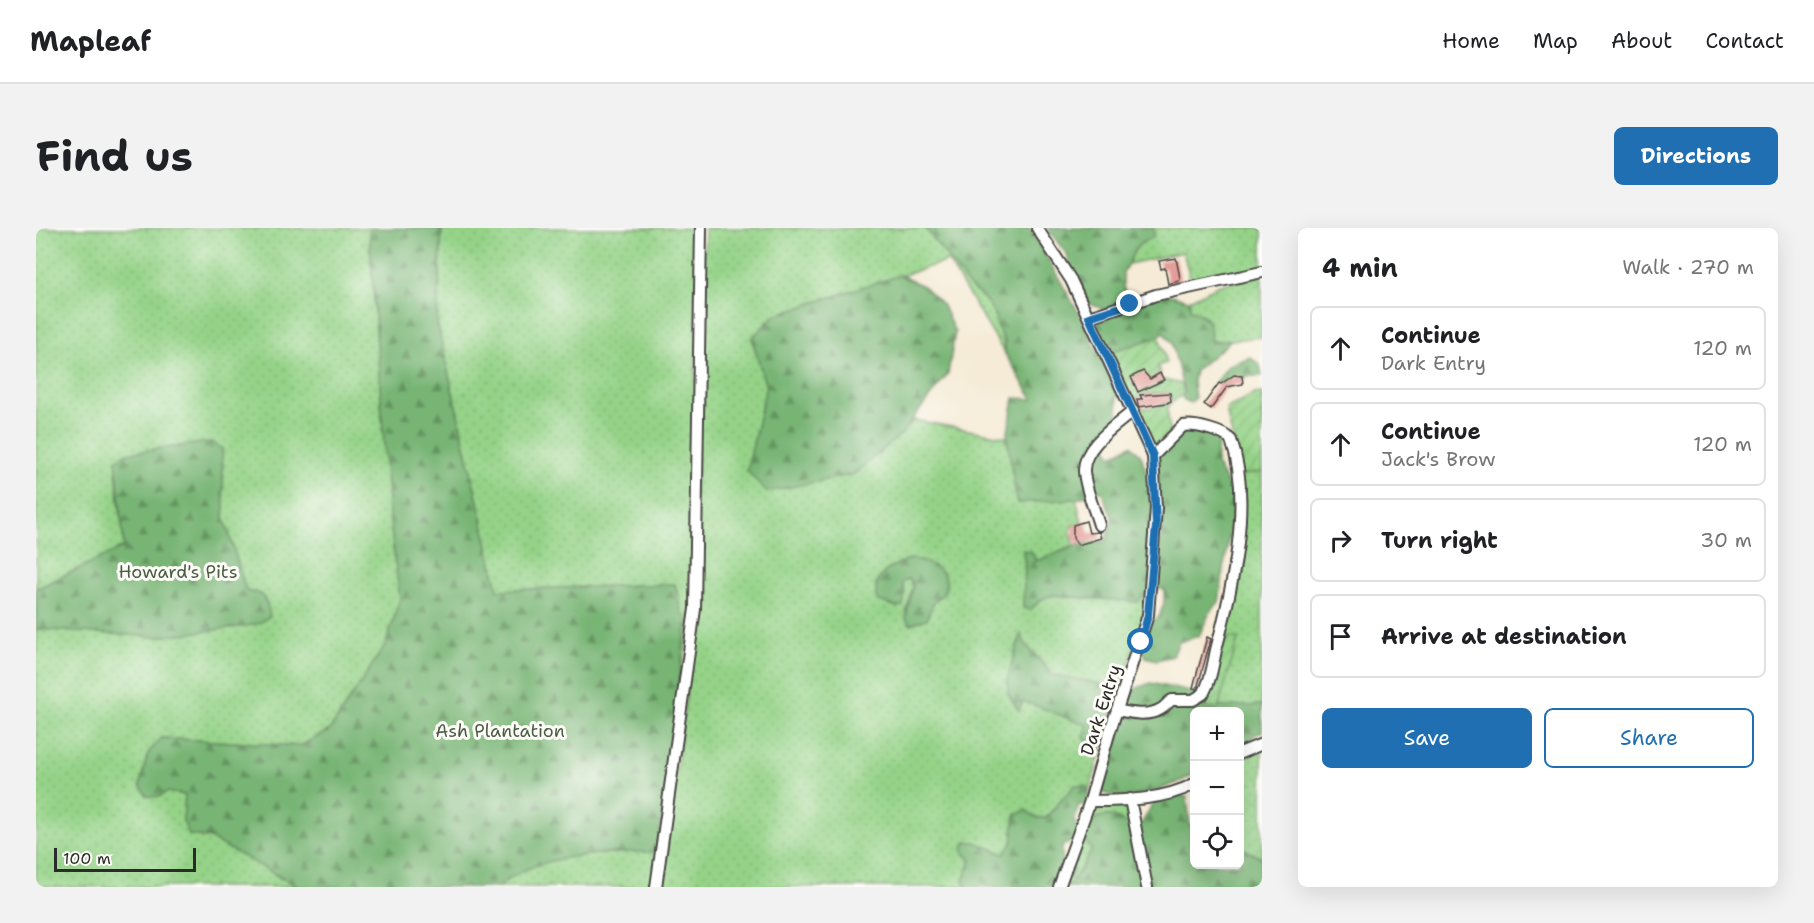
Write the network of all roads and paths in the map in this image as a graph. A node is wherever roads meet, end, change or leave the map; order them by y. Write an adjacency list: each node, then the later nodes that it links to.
1 (701, 228): 14 (street)
2 (1037, 228): 4 (street)
3 (1262, 272): 4 (street)
4 (1089, 317): 5 (street)
5 (1133, 411): 6 (street); 7 (street)
6 (1153, 461): 8 (street, Dark Entry); 8 (street)
7 (1099, 525)
8 (1117, 710): 13 (street, Dark Entry)
9 (1262, 744): 10 (street)
10 (1244, 750)
11 (1190, 786): 12 (street)
12 (1130, 799): 13 (street); 16 (street)
13 (1090, 801): 15 (street, Dark Entry)
14 (656, 887)
15 (1059, 887)
16 (1148, 887)

